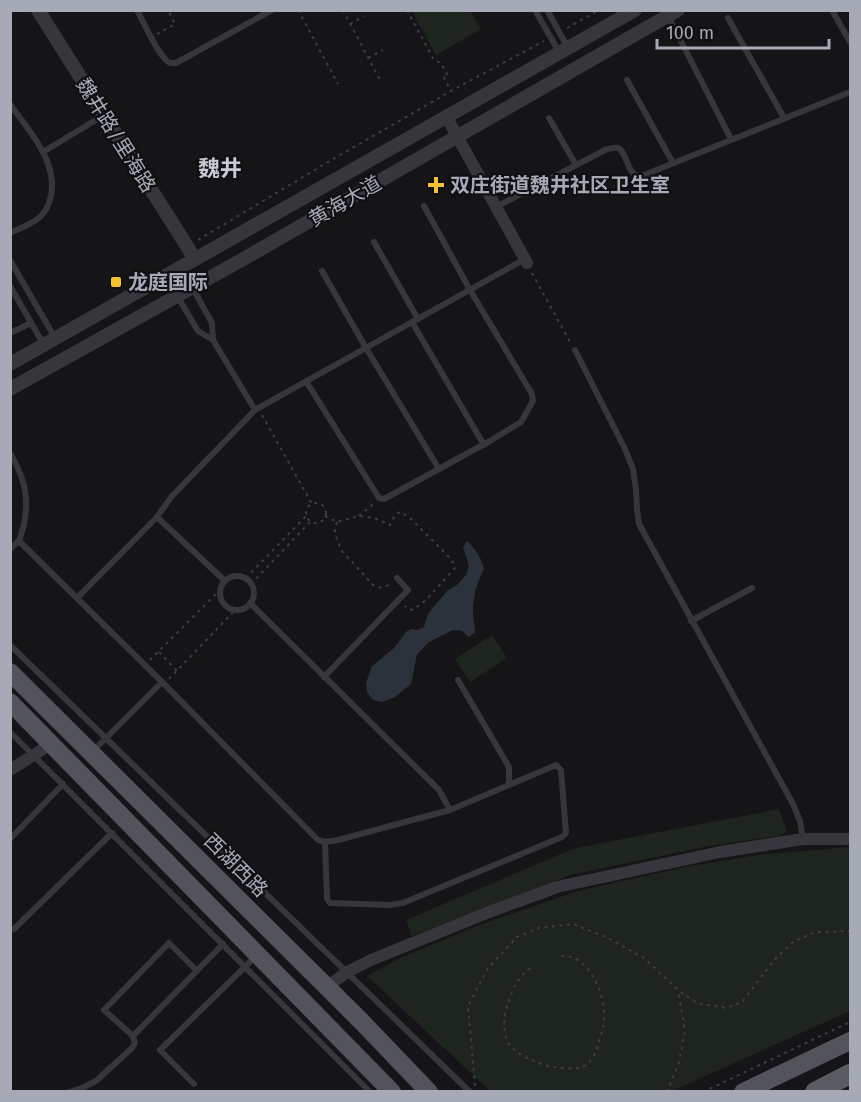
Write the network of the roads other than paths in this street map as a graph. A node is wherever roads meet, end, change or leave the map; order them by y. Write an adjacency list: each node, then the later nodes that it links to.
1 (38, 10): 15 (street, 魏井路/里海路)
2 (137, 10): 3 (lane)
3 (272, 10)
4 (535, 10): 11 (lane)
5 (547, 10): 11 (lane)
6 (635, 10): 11 (street, 黄海大道)
7 (832, 10): 10 (lane)
8 (670, 12): 19 (street, 黄海大道); 20 (lane)
9 (728, 18): 18 (lane)
10 (850, 42)
11 (564, 51): 16 (street, 黄海大道)
12 (627, 80): 22 (lane)
13 (850, 92): 18 (lane)
14 (10, 104): 21 (lane)
15 (104, 115): 21 (lane); 29 (street, 魏井路/里海路)
16 (447, 116): 19 (street); 29 (street, 黄海大道)
17 (549, 118): 23 (lane)
18 (784, 118): 20 (lane)
19 (458, 136): 25 (street); 35 (street, 黄海大道)
20 (731, 139): 22 (lane)
21 (43, 152): 26 (lane)
22 (673, 163): 23 (lane)
23 (576, 165): 25 (lane)
24 (424, 206): 36 (lane)
25 (496, 207): 30 (street)
26 (10, 233)
27 (374, 242): 38 (lane)
28 (10, 260): 42 (lane)
29 (195, 260): 31 (street, 黄海大道)
30 (526, 261): 36 (lane)
31 (181, 267): 33 (street, 黄海大道); 35 (lane)
32 (322, 271): 43 (lane)
33 (165, 276): 37 (lane); 42 (street, 黄海大道)
34 (10, 286): 39 (lane)
35 (192, 287): 37 (street, 黄海大道); 41 (lane)
36 (470, 290): 38 (lane); 49 (lane)
37 (177, 296): 41 (lane); 47 (street, 黄海大道)
38 (415, 321): 43 (lane); 49 (lane)
39 (32, 322): 40 (lane); 42 (lane)
40 (10, 333)
41 (213, 340): 48 (lane)
42 (50, 342): 45 (street, 黄海大道)
43 (366, 348): 46 (lane); 51 (lane)
44 (575, 350): 60 (lane)
45 (10, 364)
46 (306, 381): 48 (lane); 51 (lane)
47 (10, 389)
48 (256, 409): 52 (lane)
49 (484, 445): 51 (lane)
50 (10, 453): 53 (lane)
51 (439, 469)
52 (157, 517): 56 (lane); 58 (lane)
53 (19, 541): 54 (lane); 58 (lane)
54 (10, 549)
55 (396, 578): 63 (lane)
56 (225, 581): 59 (lane); 59 (lane)
57 (752, 588): 60 (lane)
58 (77, 598): 65 (lane)
59 (250, 603): 63 (lane)
60 (691, 621): 78 (lane)
61 (10, 645): 68 (lane)
62 (10, 672): 70 (main road, 西湖西路)
63 (324, 676): 75 (lane)
64 (458, 680): 74 (lane)
65 (163, 683): 68 (lane); 80 (lane)
66 (10, 702): 69 (main road)
67 (10, 732): 71 (lane)
68 (106, 738): 70 (lane); 85 (lane)
69 (51, 744): 71 (street); 83 (main road)
70 (92, 753): 86 (main road, 西湖西路)
71 (34, 755): 72 (street); 73 (lane)
72 (10, 770)
73 (63, 784): 76 (lane); 77 (lane)
74 (509, 785): 75 (lane); 80 (lane)
75 (450, 810): 80 (lane)
76 (112, 833): 81 (lane); 82 (lane)
77 (10, 839)
78 (803, 839): 79 (street); 85 (street)
79 (850, 839)
80 (325, 842)
81 (14, 929)
82 (223, 944): 83 (lane); 84 (lane)
83 (252, 961): 91 (lane); 92 (lane); 92 (main road)
84 (197, 971): 88 (lane); 88 (lane)
85 (347, 972): 86 (street); 96 (lane)
86 (327, 987): 87 (main road, 西湖西路)
87 (371, 1031): 94 (main road, 西湖西路); 95 (main road)
88 (133, 1036): 93 (lane)
89 (850, 1041): 97 (main road)
90 (850, 1074): 98 (highway)
91 (194, 1084)
92 (382, 1091)
93 (69, 1092)
94 (429, 1092)
95 (436, 1092)
96 (470, 1092)
97 (743, 1092)
98 (815, 1092)

